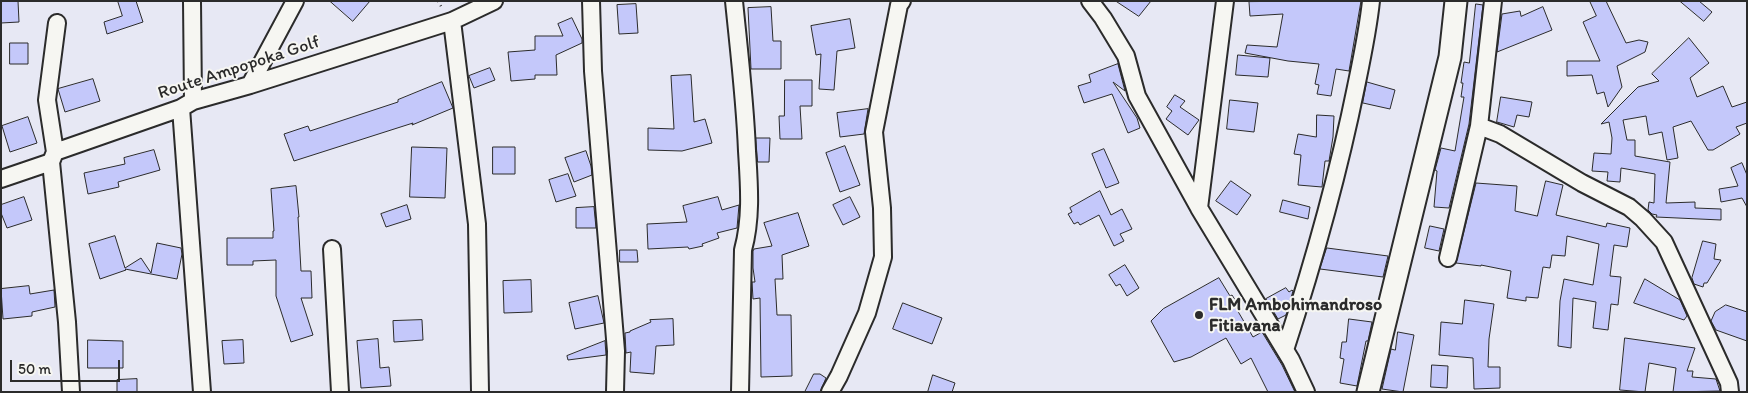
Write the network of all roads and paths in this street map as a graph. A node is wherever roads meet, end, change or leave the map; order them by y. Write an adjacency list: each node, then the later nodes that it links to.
1 (192, 1): 15 (street)
2 (295, 1): 14 (street)
3 (494, 1): 12 (street, Route Ampopoka Golf)
4 (591, 1): 28 (street)
5 (734, 1): 23 (street)
6 (1225, 1): 19 (street)
7 (1371, 1): 22 (street)
8 (1456, 1): 33 (street)
9 (1493, 1): 16 (street)
10 (900, 2): 31 (street)
11 (1092, 2): 19 (street)
12 (452, 21): 14 (street, Route Ampopoka Golf); 27 (street)
13 (57, 23): 17 (street)
14 (250, 85): 15 (street, Route Ampopoka Golf)
15 (187, 104): 17 (street, Route Ampopoka Golf); 25 (street)
16 (1479, 126): 21 (street); 34 (street)
17 (53, 157): 18 (street, Route Ampopoka Golf); 24 (street)
18 (1, 179)
19 (1199, 208): 22 (street)
20 (332, 248): 26 (street)
21 (1448, 258)
22 (1285, 350): 32 (street)
23 (740, 365): 29 (street); 30 (street)
24 (72, 392)
25 (202, 392)
26 (340, 392)
27 (480, 392)
28 (615, 392)
29 (727, 392)
30 (740, 392)
31 (830, 392)
32 (1306, 392)
33 (1368, 392)
34 (1730, 392)

